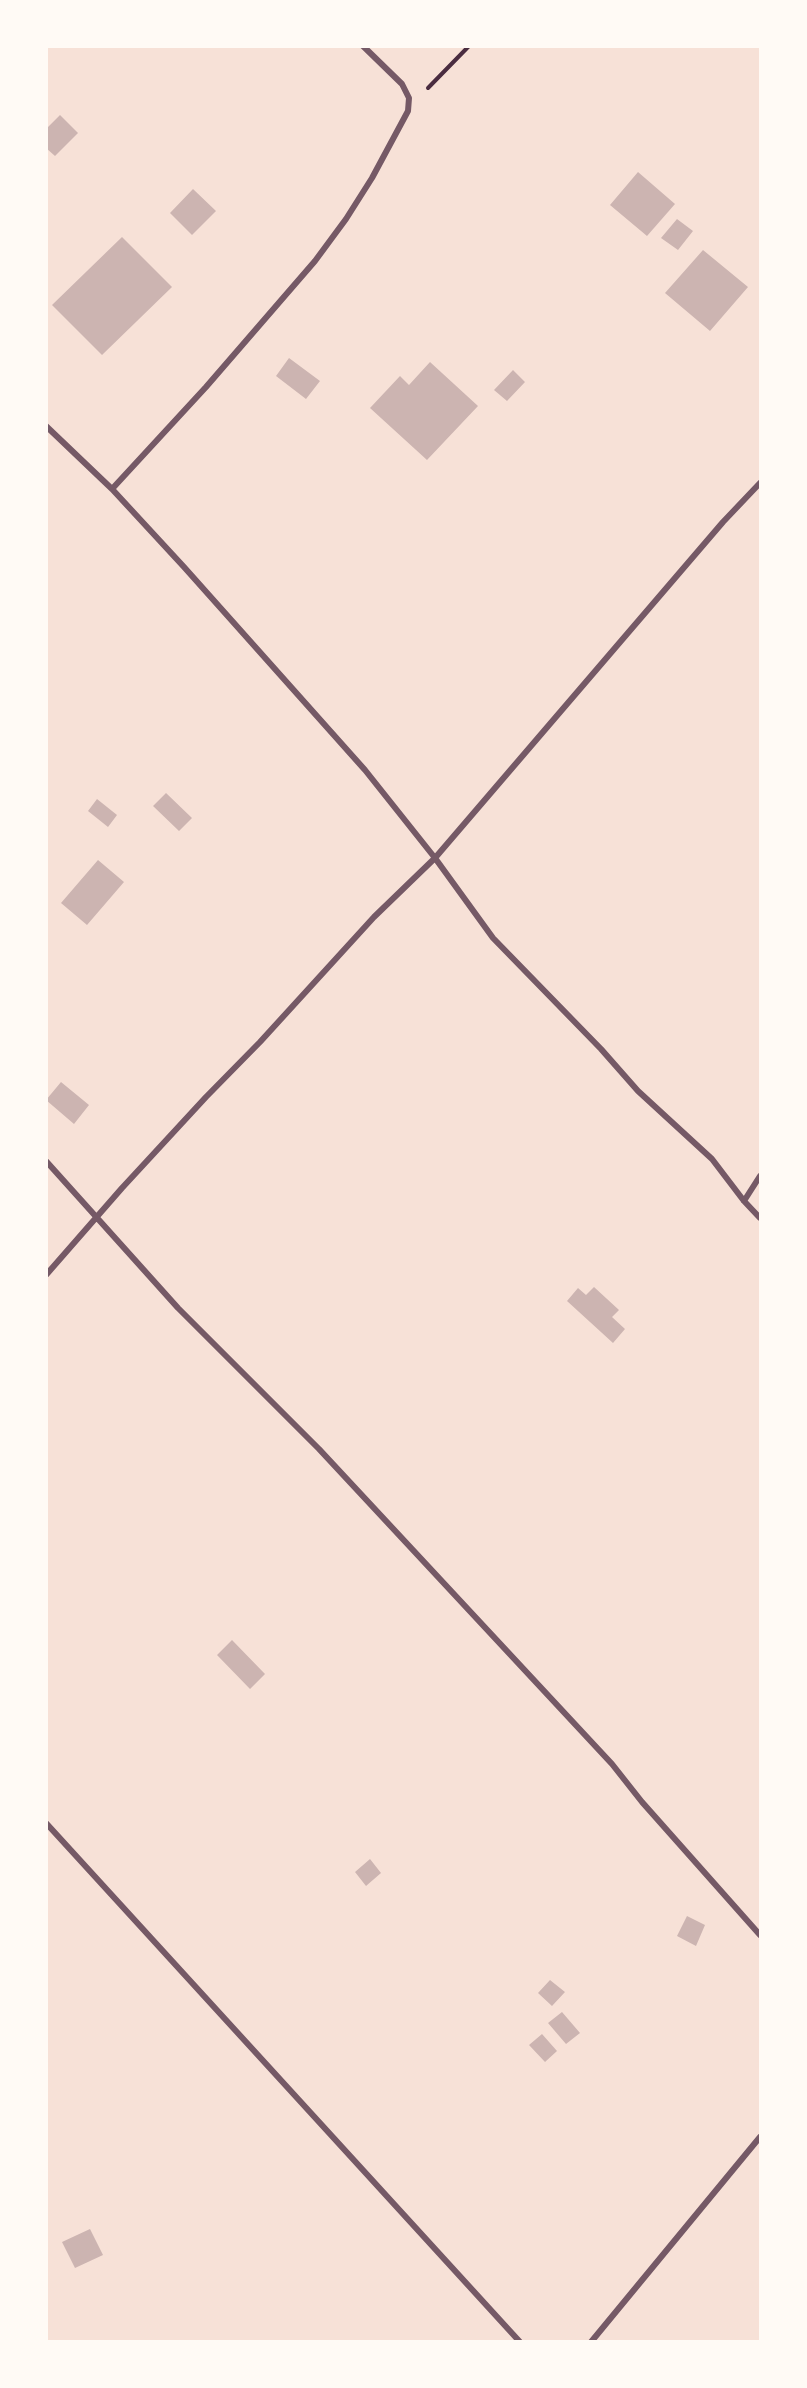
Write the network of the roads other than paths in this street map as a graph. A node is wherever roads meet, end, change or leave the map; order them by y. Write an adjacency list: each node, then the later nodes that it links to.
1 (363, 46): 4 (street)
2 (46, 426): 4 (street)
3 (760, 483): 5 (street)
4 (112, 489): 5 (street)
5 (435, 858): 8 (street); 9 (street)
6 (46, 1161): 9 (street)
7 (760, 1176): 8 (street)
8 (744, 1201): 10 (street)
9 (98, 1216): 11 (street); 13 (street)
10 (760, 1218)
11 (46, 1275)
12 (46, 1823): 15 (street)
13 (760, 1935)
14 (760, 2137): 16 (street)
15 (520, 2342)
16 (591, 2342)

